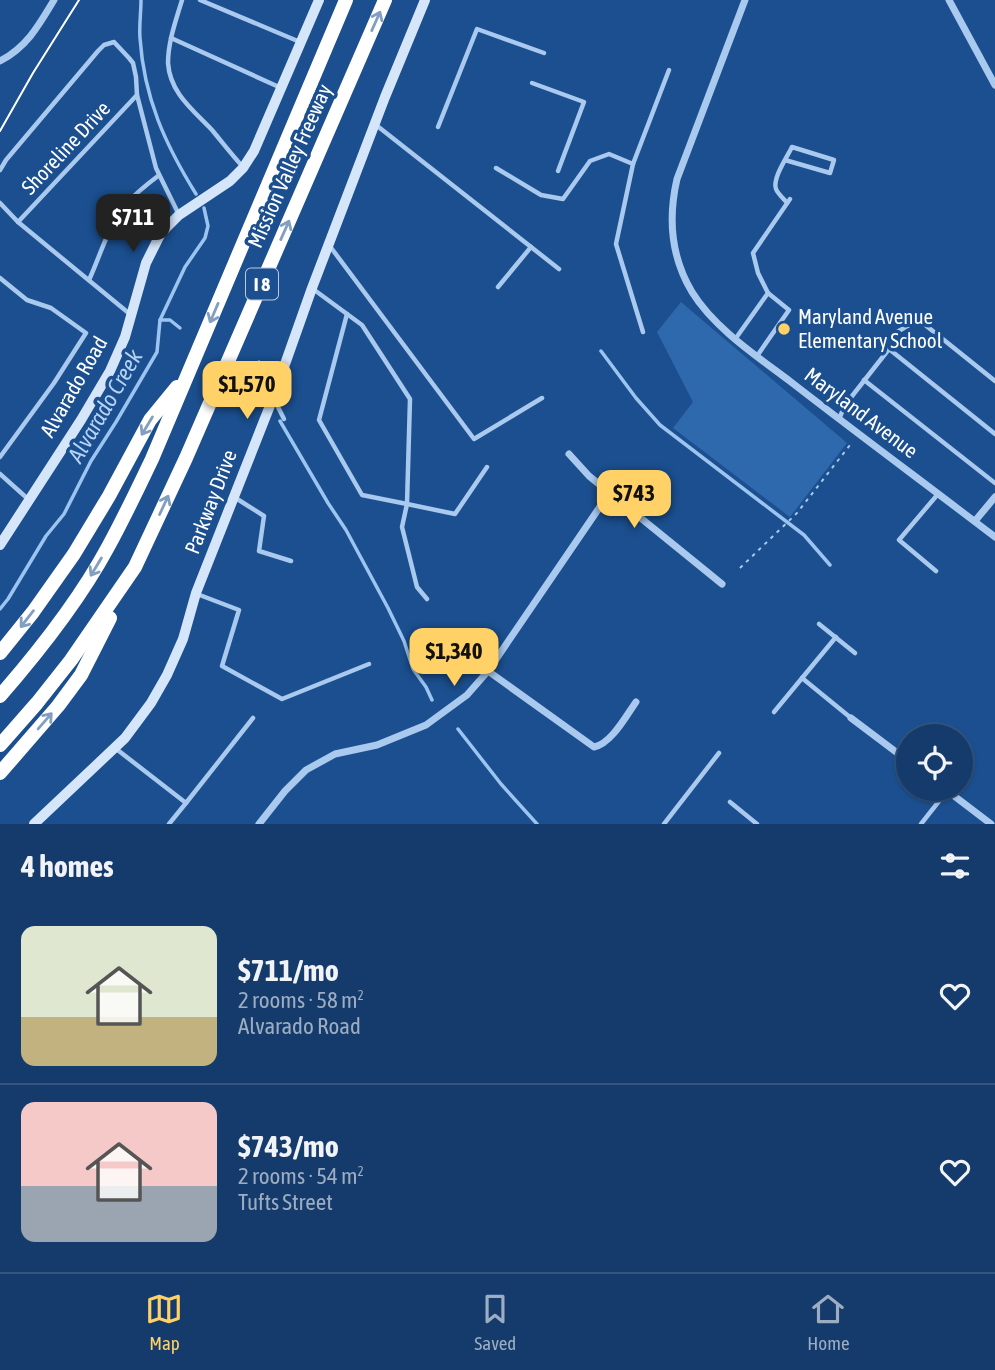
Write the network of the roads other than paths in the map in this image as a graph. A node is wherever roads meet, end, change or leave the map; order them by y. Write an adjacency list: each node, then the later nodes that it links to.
1 (54, 0): 13 (street)
2 (182, 0): 10 (lane)
3 (200, 0): 11 (lane)
4 (319, 0): 11 (street, Alvarado Road)
5 (346, 0): 45 (highway, Mission Valley Freeway / I 8, one-way to 45)
6 (385, 0): 70 (highway, Mission Valley Freeway / I 8, one-way to 6)
7 (425, 0): 19 (street, Parkway Drive)
8 (745, 0): 42 (street, Maryland Avenue)
9 (949, 0): 15 (street)
10 (171, 38): 17 (lane); 23 (lane)
11 (301, 42): 17 (street, Alvarado Road)
12 (544, 52): 20 (lane)
13 (0, 61)
14 (669, 70): 22 (lane)
15 (994, 81)
16 (531, 83): 26 (lane)
17 (281, 88): 23 (street, Alvarado Road)
18 (137, 95): 25 (lane); 27 (lane); 30 (lane, Shoreline Drive)
19 (376, 125): 31 (street, Parkway Drive); 32 (lane)
20 (438, 127)
21 (785, 160): 21 (lane); 38 (lane)
22 (633, 164): 24 (lane); 41 (lane)
23 (243, 168): 29 (street, Alvarado Road)
24 (496, 168)
25 (0, 170)
26 (558, 171)
27 (158, 176): 29 (lane); 35 (lane)
28 (0, 203): 30 (lane)
29 (179, 215): 40 (street, Alvarado Road)
30 (18, 222): 35 (lane)
31 (329, 245): 37 (street, Parkway Drive); 49 (lane)
32 (531, 247): 33 (lane); 36 (lane)
33 (559, 269)
34 (0, 278): 54 (lane)
35 (89, 280): 40 (lane)
36 (498, 287)
37 (312, 288): 39 (lane); 48 (street, Parkway Drive)
38 (768, 293): 42 (lane); 44 (lane)
39 (347, 314): 65 (lane); 65 (lane)
40 (132, 315): 64 (street, Alvarado Road)
41 (643, 332)
42 (736, 338): 44 (street, Maryland Avenue)
43 (889, 349): 46 (lane); 47 (lane); 52 (lane)
44 (757, 356): 51 (street, Maryland Avenue)
45 (188, 372): 77 (highway, one-way to 77); 82 (highway, Mission Valley Freeway / I 8, one-way to 82)
46 (864, 380): 51 (lane); 58 (lane)
47 (995, 381)
48 (273, 398): 50 (lane); 62 (street, Parkway Drive)
49 (542, 398)
50 (284, 419)
51 (839, 419): 61 (street, Maryland Avenue)
52 (995, 434)
53 (569, 454): 60 (street)
54 (0, 457)
55 (486, 467): 65 (lane)
56 (0, 474): 57 (lane)
57 (5, 479): 59 (lane); 64 (lane)
58 (995, 483)
59 (0, 486)
60 (610, 492): 72 (street); 80 (street)
61 (938, 494): 66 (street, Maryland Avenue); 71 (lane)
62 (233, 496): 69 (lane); 73 (street, Parkway Drive)
63 (995, 496): 66 (street)
64 (29, 500): 68 (street, Alvarado Road)
65 (407, 505): 74 (lane)
66 (975, 521): 67 (street, Maryland Avenue)
67 (995, 537)
68 (0, 545)
69 (291, 561)
70 (135, 567): 87 (highway, Mission Valley Freeway / I 8); 91 (highway, one-way to 70)
71 (936, 571)
72 (722, 584)
73 (196, 593): 79 (lane); 88 (street, Parkway Drive)
74 (427, 600)
75 (819, 624): 76 (lane)
76 (836, 637): 78 (lane); 81 (lane)
77 (0, 653)
78 (855, 653)
79 (369, 664)
80 (488, 671): 83 (street); 98 (street)
81 (802, 678): 84 (lane); 86 (lane)
82 (0, 696)
83 (636, 702)
84 (774, 712)
85 (253, 718): 95 (lane)
86 (851, 718): 89 (street)
87 (0, 745)
88 (114, 748): 95 (lane); 96 (street, Parkway Drive)
89 (896, 752)
90 (719, 753): 99 (lane)
91 (0, 773)
92 (938, 801): 101 (lane)
93 (961, 801): 102 (street)
94 (730, 802): 100 (lane)
95 (186, 803): 97 (lane)
96 (41, 822)
97 (169, 824)
98 (259, 824)
99 (664, 824)
100 (757, 824)
101 (921, 824)
102 (991, 824)

